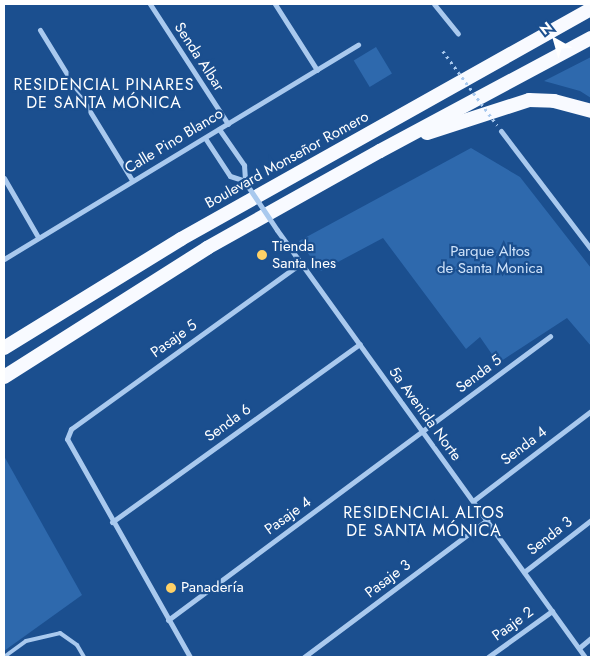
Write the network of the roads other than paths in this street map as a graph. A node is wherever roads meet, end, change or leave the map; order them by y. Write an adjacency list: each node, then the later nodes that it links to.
1 (150, 4): 11 (street, Senda Albar)
2 (275, 4): 9 (street)
3 (434, 4): 6 (street)
4 (591, 9): 25 (highway, Boulevard Monseñor Romero)
5 (40, 30): 17 (street)
6 (458, 34)
7 (591, 38): 15 (highway)
8 (358, 45): 9 (street, Calle Pino Blanco)
9 (317, 70): 11 (street, Calle Pino Blanco)
10 (591, 111): 15 (highway)
11 (228, 124): 12 (street, Calle Pino Blanco)
12 (219, 129): 14 (street, Calle Pino Blanco); 18 (street, 5a Avenida Norte)
13 (501, 131): 20 (street)
14 (205, 138): 17 (street, Calle Pino Blanco); 18 (street, 5a Avenida Norte)
15 (380, 151): 26 (highway)
16 (4, 178): 19 (street)
17 (132, 180): 19 (street, Calle Pino Blanco)
18 (246, 183): 22 (street, 5a Avenida Norte, bridge)
19 (38, 237): 21 (street, Calle Pino Blanco)
20 (591, 249)
21 (4, 259)
22 (300, 263): 24 (street, 5a Avenida Norte); 32 (street, Pasaje 5)
23 (550, 336): 28 (street, Senda 5)
24 (360, 344): 28 (street, 5a Avenida Norte); 32 (street, Senda 6)
25 (4, 348)
26 (4, 377)
27 (591, 411): 29 (street, Senda 4)
28 (423, 433): 29 (street, 5a Avenida Norte); 35 (street, Pasaje 4)
29 (473, 501): 30 (street, 5a Avenida Norte)
30 (487, 520): 33 (street, 5a Avenida Norte); 41 (street, Pasaje 3)
31 (591, 520): 33 (street, Senda 3)
32 (112, 522): 35 (street)
33 (524, 572): 34 (street, 5a Avenida Norte)
34 (552, 611): 37 (street, 5a Avenida Norte); 42 (street, Paaje 2)
35 (168, 620): 40 (street)
36 (591, 638): 37 (street)
37 (579, 648): 43 (street, 5a Avenida Norte)
38 (4, 657): 39 (lane)
39 (84, 657)
40 (190, 657)
41 (304, 657)
42 (488, 657)
43 (585, 657)

